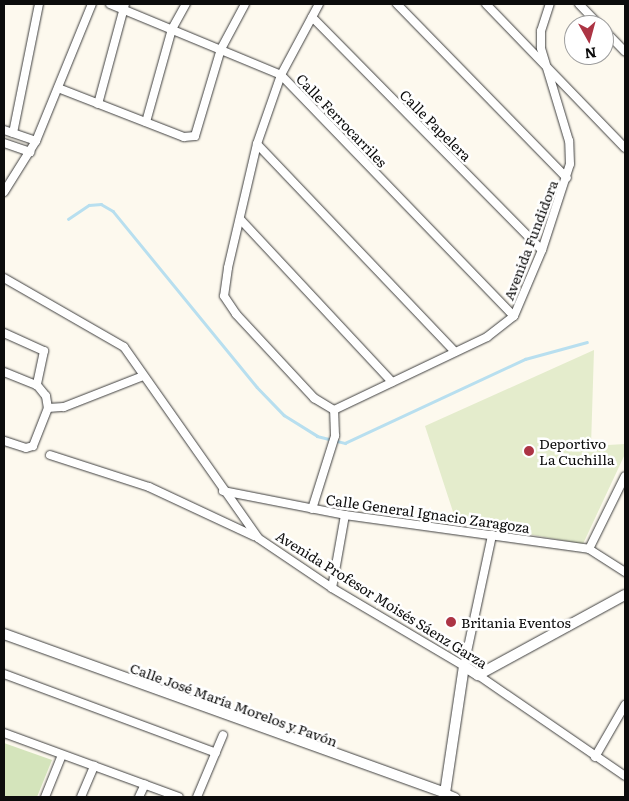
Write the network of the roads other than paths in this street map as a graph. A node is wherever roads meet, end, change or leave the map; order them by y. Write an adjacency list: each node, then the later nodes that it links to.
1 (39, 4): 24 (street)
2 (92, 4): 20 (street)
3 (110, 4): 11 (street, Calle Ferrocarriles)
4 (186, 4): 14 (street)
5 (245, 4): 16 (street)
6 (319, 4): 13 (street)
7 (397, 4): 30 (street)
8 (486, 4): 18 (street)
9 (550, 4): 18 (street, Avenida Fundidora)
10 (579, 4): 12 (street)
11 (124, 7): 14 (street, Calle Ferrocarriles); 21 (street)
12 (589, 15)
13 (312, 17): 19 (street); 33 (street, Calle Papelera)
14 (172, 29): 16 (street, Calle Ferrocarriles); 22 (street)
15 (614, 40): 17 (street)
16 (221, 49): 19 (street, Calle Ferrocarriles); 22 (street)
17 (625, 52)
18 (544, 64): 28 (street); 30 (street, Avenida Fundidora)
19 (281, 76): 27 (street); 35 (street, Calle Ferrocarriles)
20 (58, 88): 21 (street); 25 (street)
21 (98, 104): 22 (street)
22 (146, 122)
23 (4, 130): 24 (street)
24 (13, 133): 25 (street)
25 (36, 141): 29 (street)
26 (4, 143): 29 (street)
27 (257, 144): 32 (street); 37 (street)
28 (625, 148)
29 (30, 152): 31 (street)
30 (567, 178): 33 (street, Avenida Fundidora)
31 (4, 192)
32 (240, 219): 40 (street); 43 (street)
33 (542, 250): 35 (street, Avenida Fundidora)
34 (4, 278): 39 (street, Avenida Profesor Moisés Sáenz Garza)
35 (514, 316): 37 (street, Avenida Fundidora)
36 (4, 333): 41 (street)
37 (455, 352): 40 (street, Avenida Fundidora)
38 (4, 372): 41 (street)
39 (143, 376): 42 (street); 47 (street, Avenida Profesor Moisés Sáenz Garza)
40 (392, 382): 43 (street, Avenida Fundidora)
41 (37, 385): 42 (street)
42 (48, 408): 44 (street)
43 (334, 410): 48 (street)
44 (4, 441)
45 (50, 455): 51 (street)
46 (625, 476): 52 (street)
47 (223, 491): 48 (street, Calle General Ignacio Zaragoza); 51 (street, Avenida Profesor Moisés Sáenz Garza)
48 (312, 510): 49 (street, Calle General Ignacio Zaragoza)
49 (345, 515): 50 (street, Calle General Ignacio Zaragoza); 54 (street)
50 (492, 535): 52 (street, Calle General Ignacio Zaragoza); 57 (street)
51 (258, 538): 54 (street, Avenida Profesor Moisés Sáenz Garza)
52 (589, 549): 53 (street, Calle General Ignacio Zaragoza)
53 (625, 572)
54 (332, 588): 57 (street, Avenida Profesor Moisés Sáenz Garza)
55 (625, 595): 59 (street)
56 (4, 634): 69 (street, Calle José María Morelos y Pavón)
57 (464, 666): 59 (street, Avenida Profesor Moisés Sáenz Garza); 69 (street)
58 (4, 674): 63 (street)
59 (478, 675): 65 (street, Avenida Profesor Moisés Sáenz Garza)
60 (625, 705): 65 (street)
61 (4, 733): 64 (street)
62 (223, 735): 63 (street)
63 (216, 753): 74 (street)
64 (62, 754): 66 (street); 70 (street)
65 (595, 757): 67 (street, Avenida Profesor Moisés Sáenz Garza)
66 (94, 766): 68 (street); 71 (street)
67 (625, 776)
68 (145, 784): 72 (street); 73 (street)
69 (444, 795): 75 (street, Calle José María Morelos y Pavón)
70 (45, 797)
71 (81, 797)
72 (139, 797)
73 (179, 797)
74 (196, 797)
75 (456, 797)

